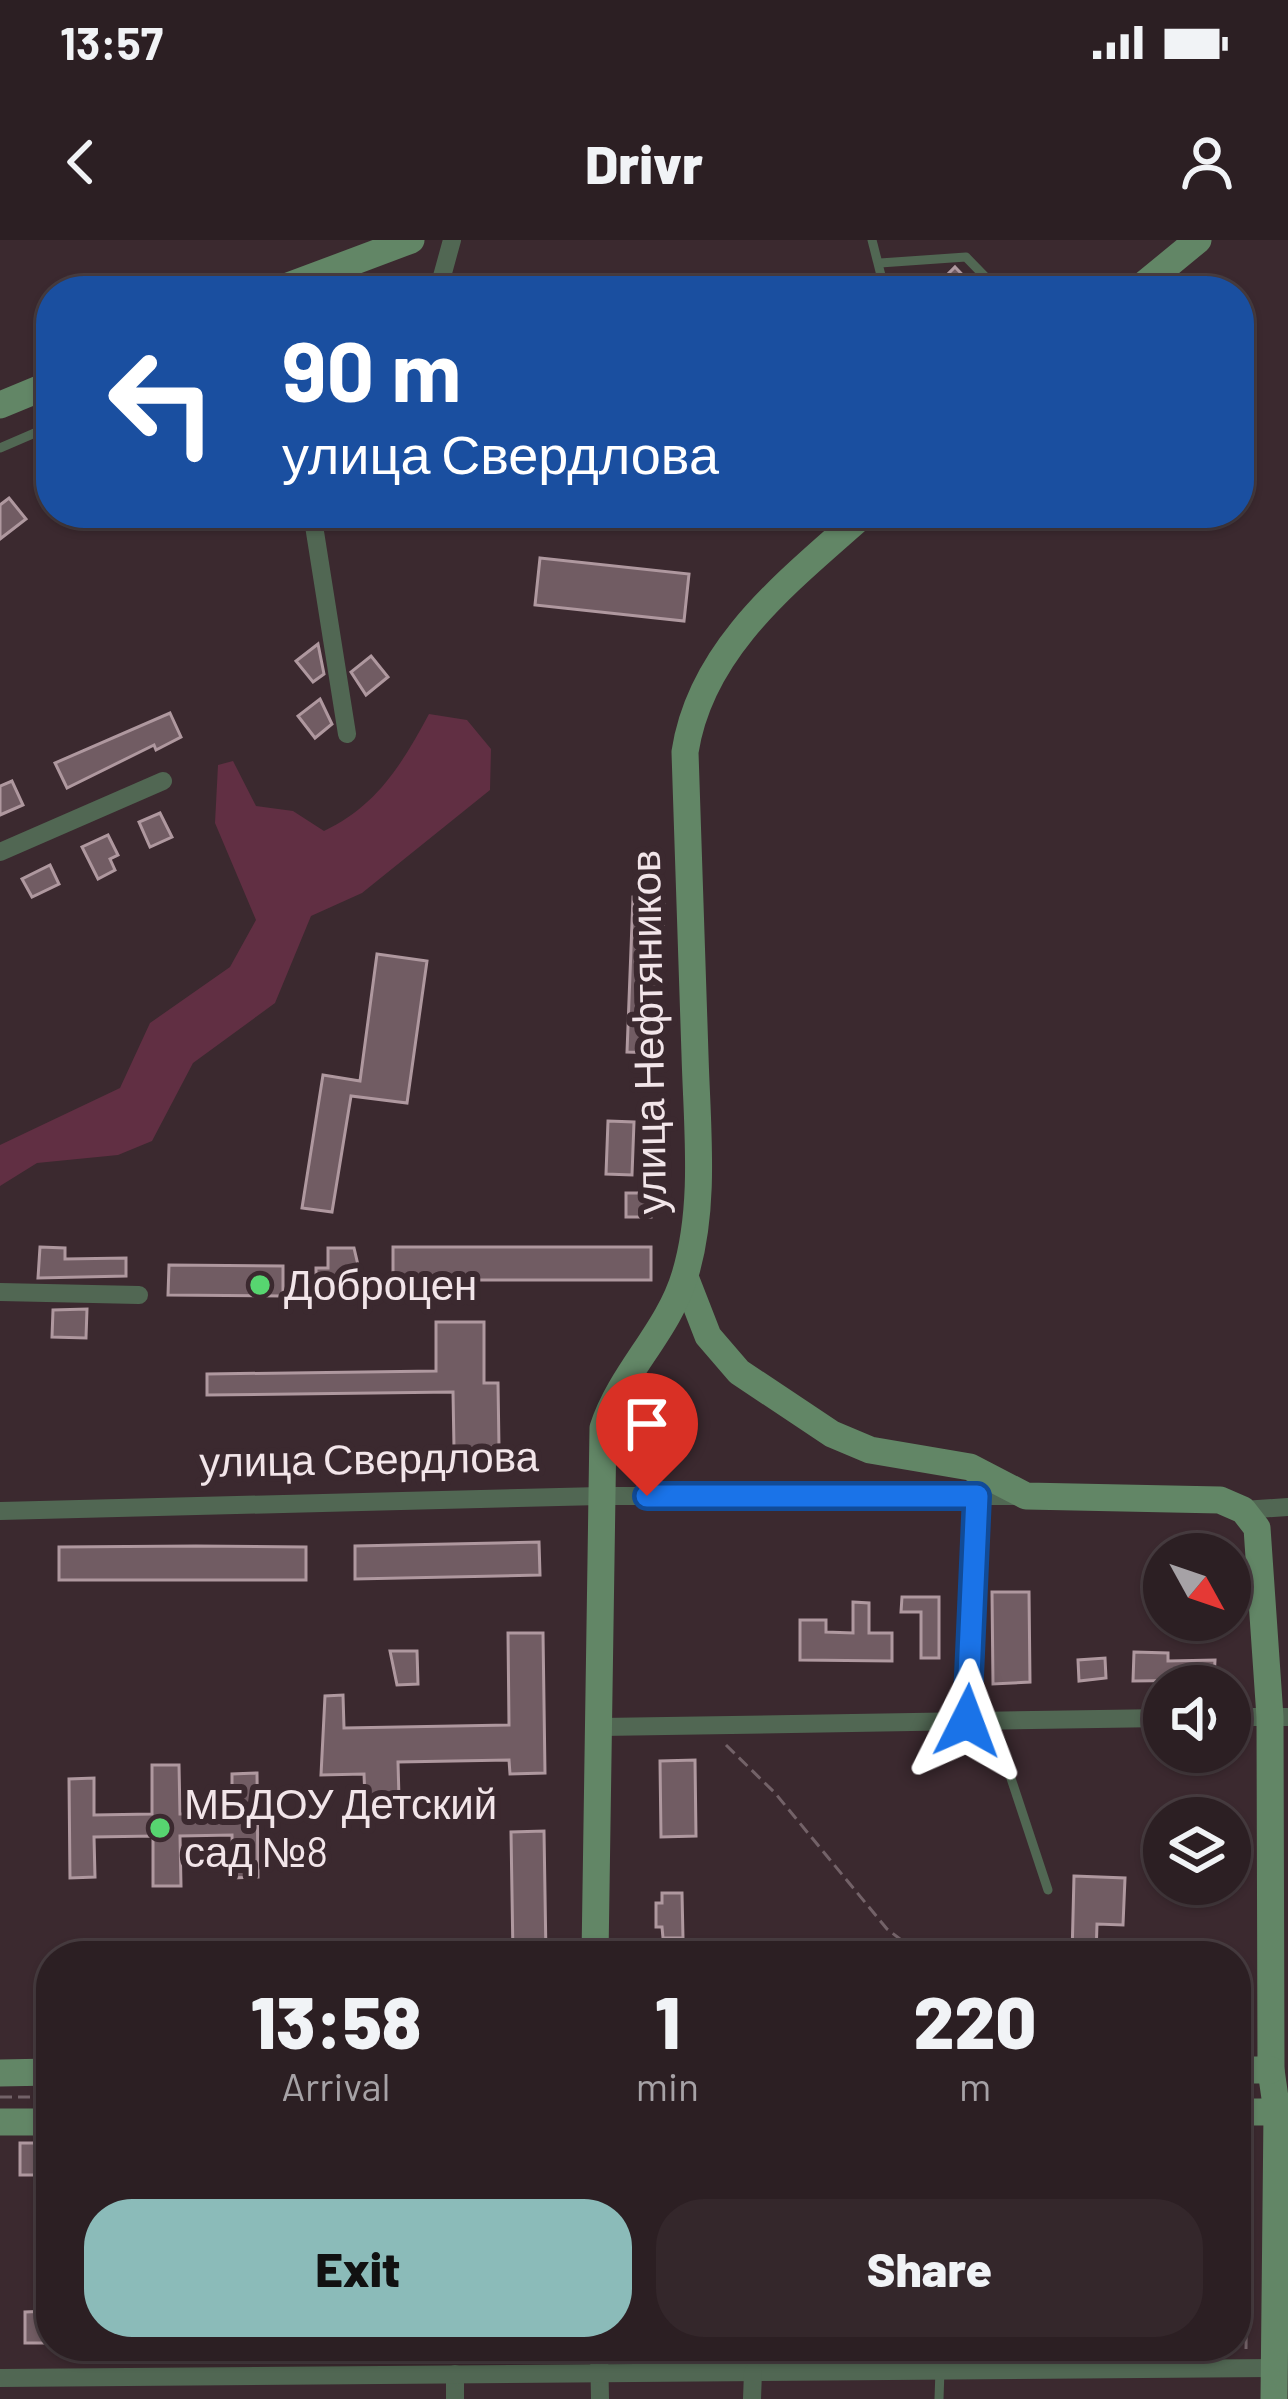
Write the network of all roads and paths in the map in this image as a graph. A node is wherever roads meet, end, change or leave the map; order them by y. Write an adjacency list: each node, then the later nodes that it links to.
1 (411, 240): 6 (street)
2 (452, 240): 7 (street)
3 (872, 240): 5 (lane)
4 (1198, 240): 10 (street)
5 (880, 263): 8 (lane); 9 (lane)
6 (315, 276)
7 (443, 276)
8 (882, 276)
9 (984, 276)
10 (1154, 276)
11 (36, 389): 12 (street)
12 (0, 405)
13 (36, 432): 14 (lane)
14 (0, 448)
15 (314, 528): 17 (street)
16 (849, 528): 20 (street, улица Нефтяников)
17 (347, 734)
18 (163, 781): 19 (street)
19 (0, 852)
20 (685, 1277): 23 (street, улица Нефтяников); 25 (street)
21 (0, 1292): 22 (street)
22 (139, 1295)
23 (600, 1496): 24 (street, улица Свердлова); 27 (street, улица Свердлова); 34 (street, улица Нефтяников)
24 (977, 1496): 25 (street, улица Свердлова); 31 (street)
25 (1026, 1496): 28 (street, улица Свердлова)
26 (1288, 1507): 28 (street, улица Свердлова)
27 (0, 1510)
28 (1250, 1519): 29 (street)
29 (1279, 1717): 39 (street)
30 (1143, 1718): 32 (street)
31 (967, 1721): 32 (street); 33 (street)
32 (992, 1721): 35 (lane)
33 (709, 1725): 34 (street); 37 (path)
34 (601, 1727): 36 (street, улица Нефтяников)
35 (1048, 1890)
36 (595, 1941)
37 (903, 1941)
38 (1251, 2070): 39 (street)
39 (1271, 2070): 44 (street)
40 (36, 2072): 41 (street)
41 (0, 2073)
42 (0, 2097): 43 (path)
43 (36, 2097)
44 (1282, 2112): 45 (street); 49 (street)
45 (1251, 2121)
46 (0, 2122): 47 (street)
47 (36, 2122)
48 (1251, 2202): 57 (path)
49 (1281, 2295): 57 (street)
50 (599, 2361): 55 (street)
51 (785, 2361): 54 (lane)
52 (940, 2370): 54 (street); 57 (street); 62 (lane)
53 (753, 2372): 54 (street); 55 (street); 61 (street)
54 (784, 2372)
55 (599, 2373): 56 (street); 60 (street)
56 (455, 2374): 58 (street); 59 (street)
57 (1271, 2377)
58 (0, 2378)
59 (455, 2399)
60 (600, 2399)
61 (752, 2399)
62 (939, 2399)

